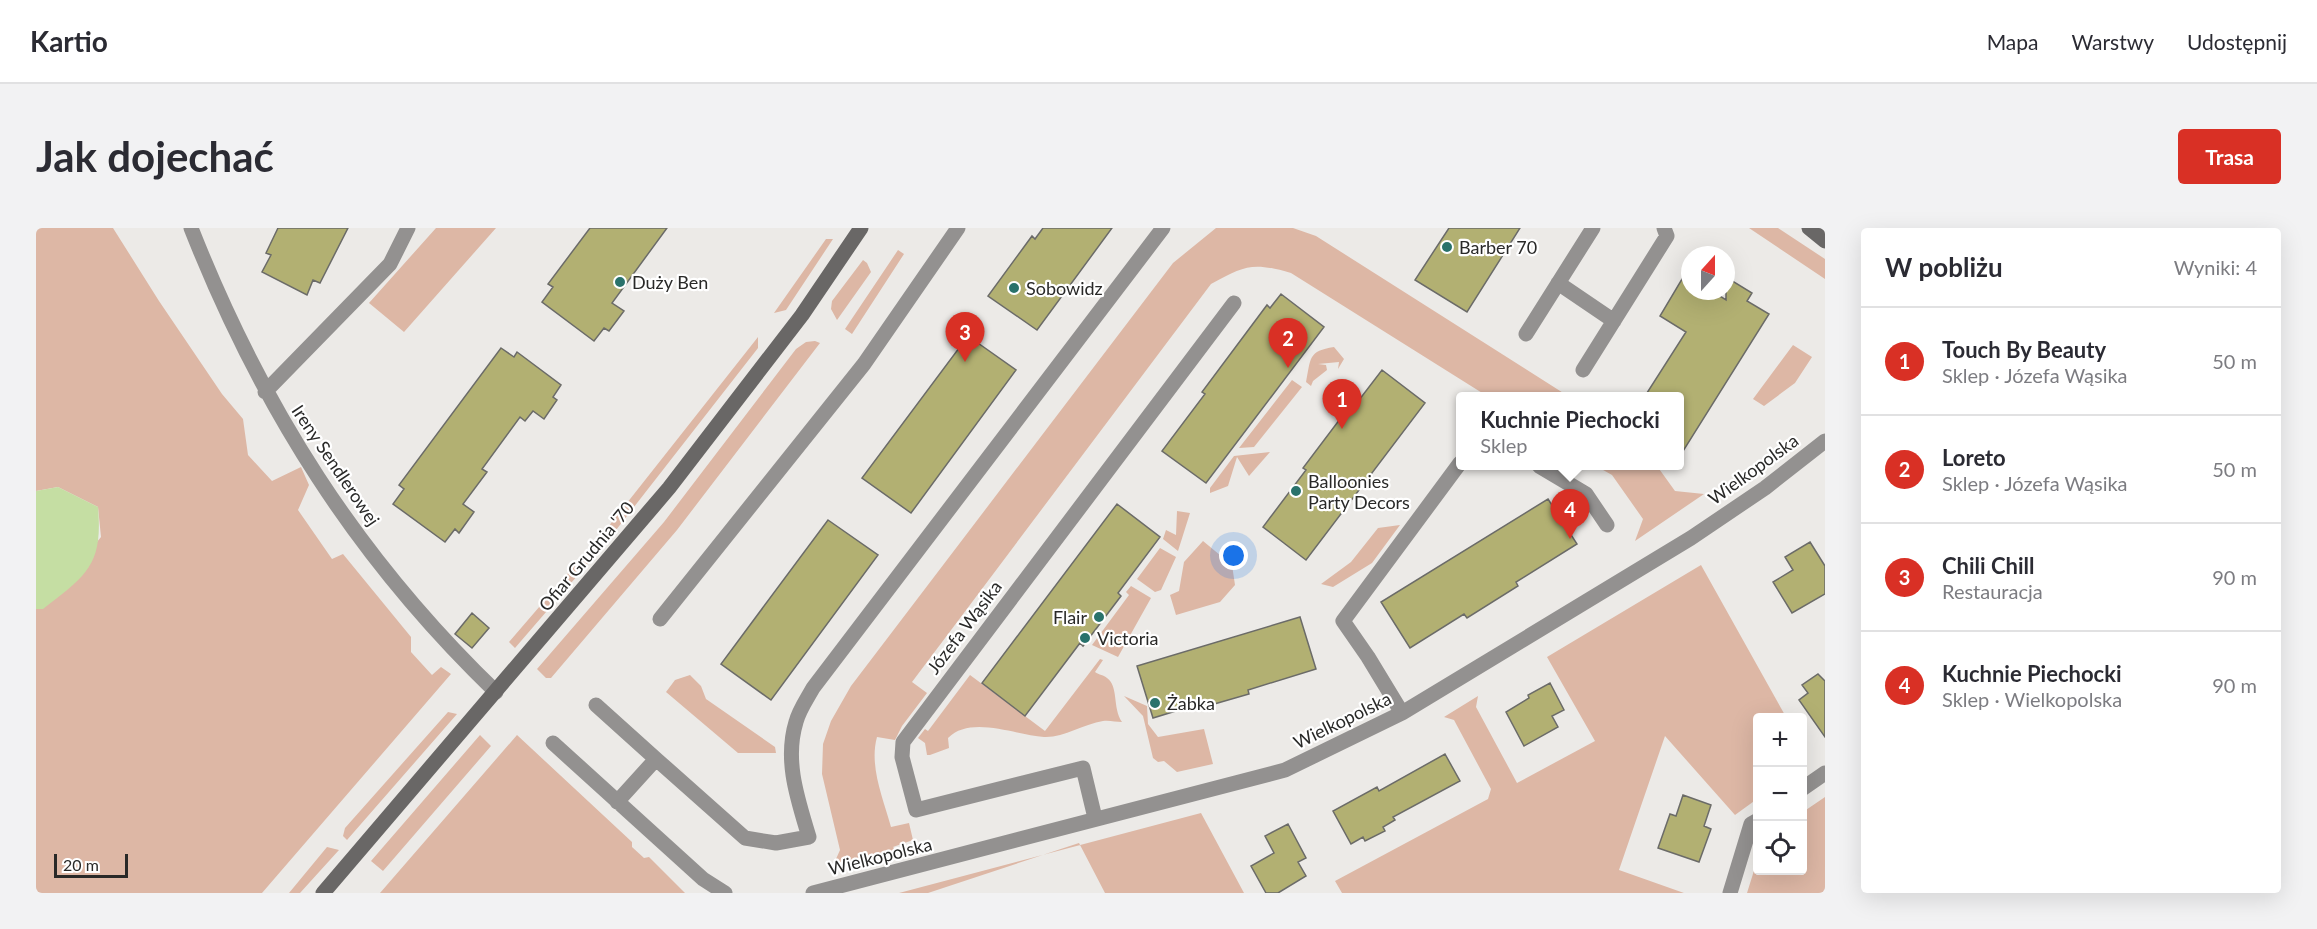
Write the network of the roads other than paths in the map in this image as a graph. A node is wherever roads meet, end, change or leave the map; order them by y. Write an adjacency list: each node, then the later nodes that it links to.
1 (191, 228): 15 (street, Ireny Sendlerowej)
2 (408, 228): 15 (street)
3 (861, 228): 21 (street, Ofiar Grudnia '70)
4 (958, 228): 20 (street)
5 (1163, 228): 25 (street)
6 (1593, 228): 10 (street)
7 (1664, 228): 12 (street)
8 (1809, 228): 9 (street)
9 (1825, 241)
10 (1558, 283): 12 (street); 13 (street)
11 (1234, 303): 29 (street, Józefa Wąsika)
12 (1614, 321): 14 (street)
13 (1526, 334)
14 (1583, 370)
15 (266, 392): 21 (street, Ireny Sendlerowej)
16 (1825, 441): 23 (street, Wielkopolska)
17 (1456, 470): 23 (street)
18 (1547, 470): 19 (street)
19 (1607, 525)
20 (660, 619)
21 (496, 692): 31 (street, Ofiar Grudnia '70)
22 (596, 705): 25 (street)
23 (1402, 713): 29 (street, Wielkopolska)
24 (553, 743): 28 (street)
25 (656, 759): 28 (street)
26 (1825, 773): 27 (street)
27 (1807, 786)
28 (617, 802): 32 (street)
29 (1095, 818): 33 (street, Wielkopolska)
30 (1756, 821): 34 (street)
31 (322, 893)
32 (725, 893)
33 (813, 893)
34 (1730, 893)

